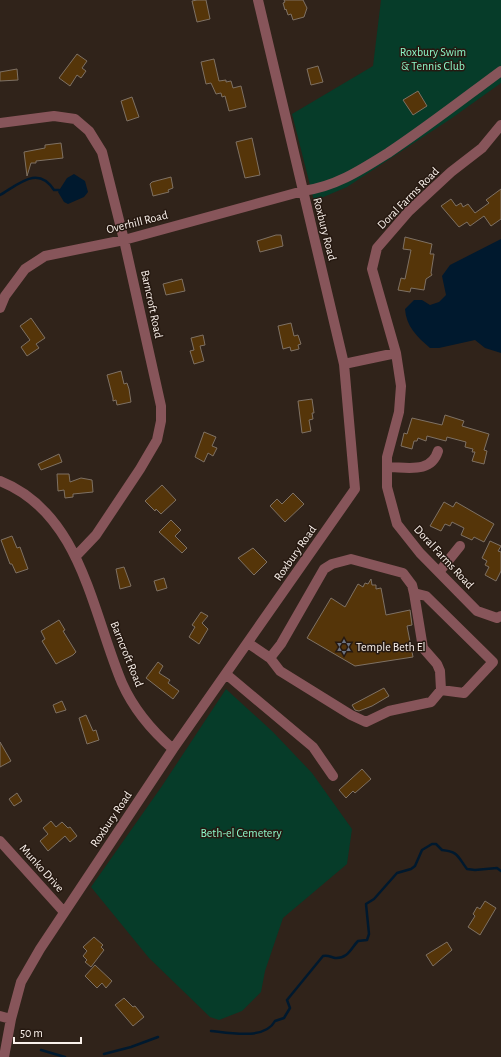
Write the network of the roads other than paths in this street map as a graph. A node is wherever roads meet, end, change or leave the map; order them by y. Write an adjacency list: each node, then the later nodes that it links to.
1 (258, 0): 5 (street, Roxbury Road)
2 (501, 71): 5 (street, Overhill Road)
3 (0, 122): 6 (street, Barncroft Road)
4 (501, 125): 8 (street, Doral Farms Road)
5 (303, 191): 6 (street, Overhill Road); 9 (street, Roxbury Road)
6 (124, 240): 7 (street, Overhill Road); 14 (street, Barncroft Road)
7 (0, 308)
8 (396, 353): 9 (street); 11 (street, Doral Farms Road)
9 (344, 364): 18 (street, Roxbury Road)
10 (438, 451): 11 (street)
11 (387, 467): 15 (street, Doral Farms Road)
12 (0, 481): 14 (street, Barncroft Road)
13 (460, 546): 15 (street)
14 (76, 556): 22 (street, Barncroft Road)
15 (439, 572): 17 (street, Doral Farms Road)
16 (414, 593): 19 (street); 21 (street); 21 (street)
17 (501, 616)
18 (248, 643): 19 (street); 20 (street, Roxbury Road)
19 (270, 658): 21 (street)
20 (226, 674): 22 (street, Roxbury Road); 23 (street)
21 (441, 690)
22 (174, 749): 25 (street, Roxbury Road)
23 (333, 776)
24 (0, 841): 25 (street, Munko Drive)
25 (64, 912): 27 (street, Roxbury Road)
26 (0, 1016): 27 (street)
27 (11, 1019): 28 (street, Roxbury Road)
28 (4, 1057)

